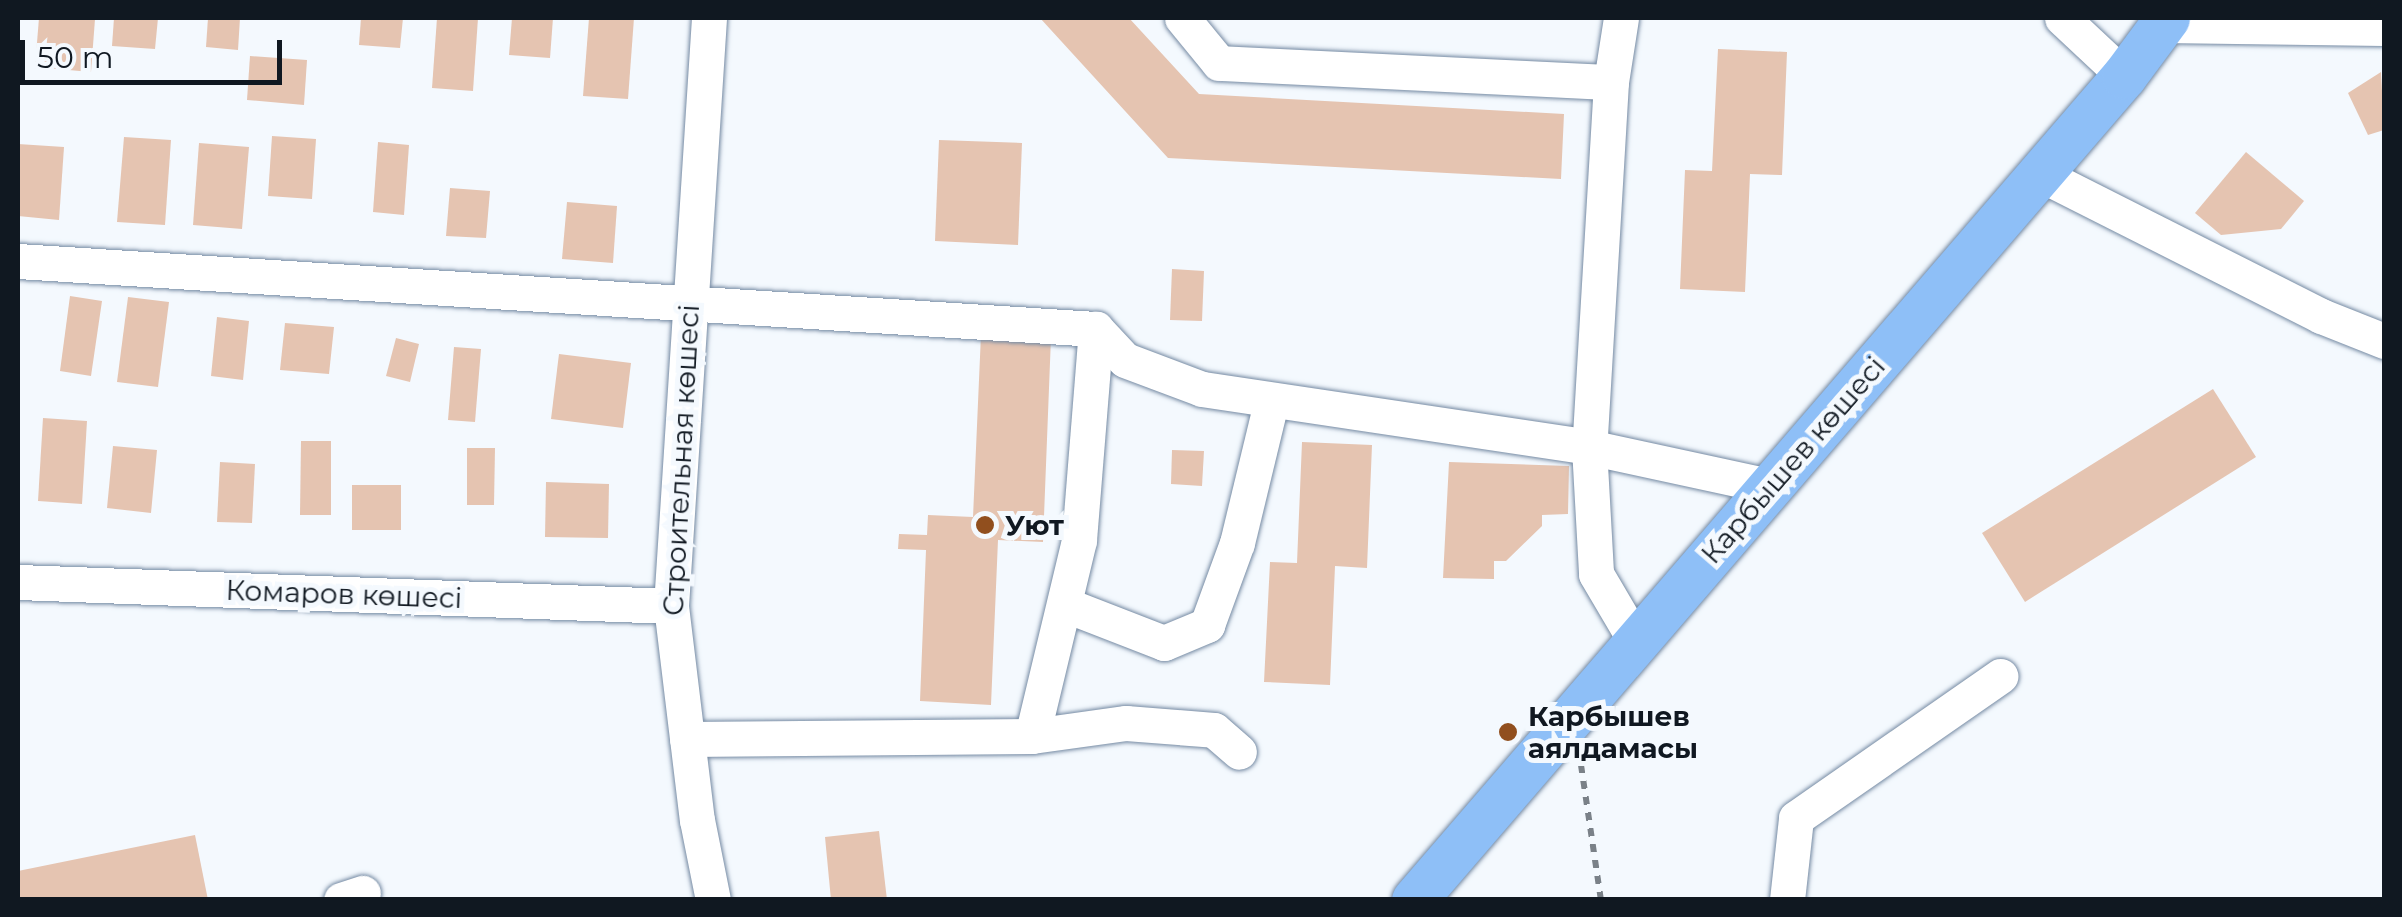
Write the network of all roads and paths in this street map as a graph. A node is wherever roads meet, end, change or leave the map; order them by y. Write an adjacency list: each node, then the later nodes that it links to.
1 (710, 18): 11 (street, Строительная көшесі)
2 (1182, 18): 8 (street)
3 (1621, 18): 8 (street)
4 (2062, 18): 7 (street)
5 (2164, 21): 6 (street); 7 (main road, Карбышев көшесі)
6 (2384, 28)
7 (2124, 76): 9 (main road, Карбышев көшесі)
8 (1612, 82): 15 (street)
9 (2040, 174): 13 (street); 16 (main road, Карбышев көшесі)
10 (18, 262): 11 (street)
11 (688, 301): 12 (street); 19 (street, Строительная көшесі)
12 (1096, 329): 14 (street); 18 (street)
13 (2384, 341)
14 (1271, 402): 15 (street); 18 (street)
15 (1589, 448): 16 (street); 20 (street)
16 (1770, 486): 20 (main road, Карбышев көшесі)
17 (18, 582): 19 (street, Комаров көшесі)
18 (1066, 604): 23 (street)
19 (671, 606): 24 (street, Строительная көшесі)
20 (1636, 642): 22 (main road, Карбышев көшесі)
21 (2000, 676): 29 (street)
22 (1574, 714): 27 (main road, Карбышев көшесі); 28 (path)
23 (1032, 736): 24 (street); 25 (street)
24 (687, 739): 26 (street, Строительная көшесі)
25 (1239, 752)
26 (713, 900)
27 (1414, 900)
28 (1601, 900)
29 (1787, 900)

